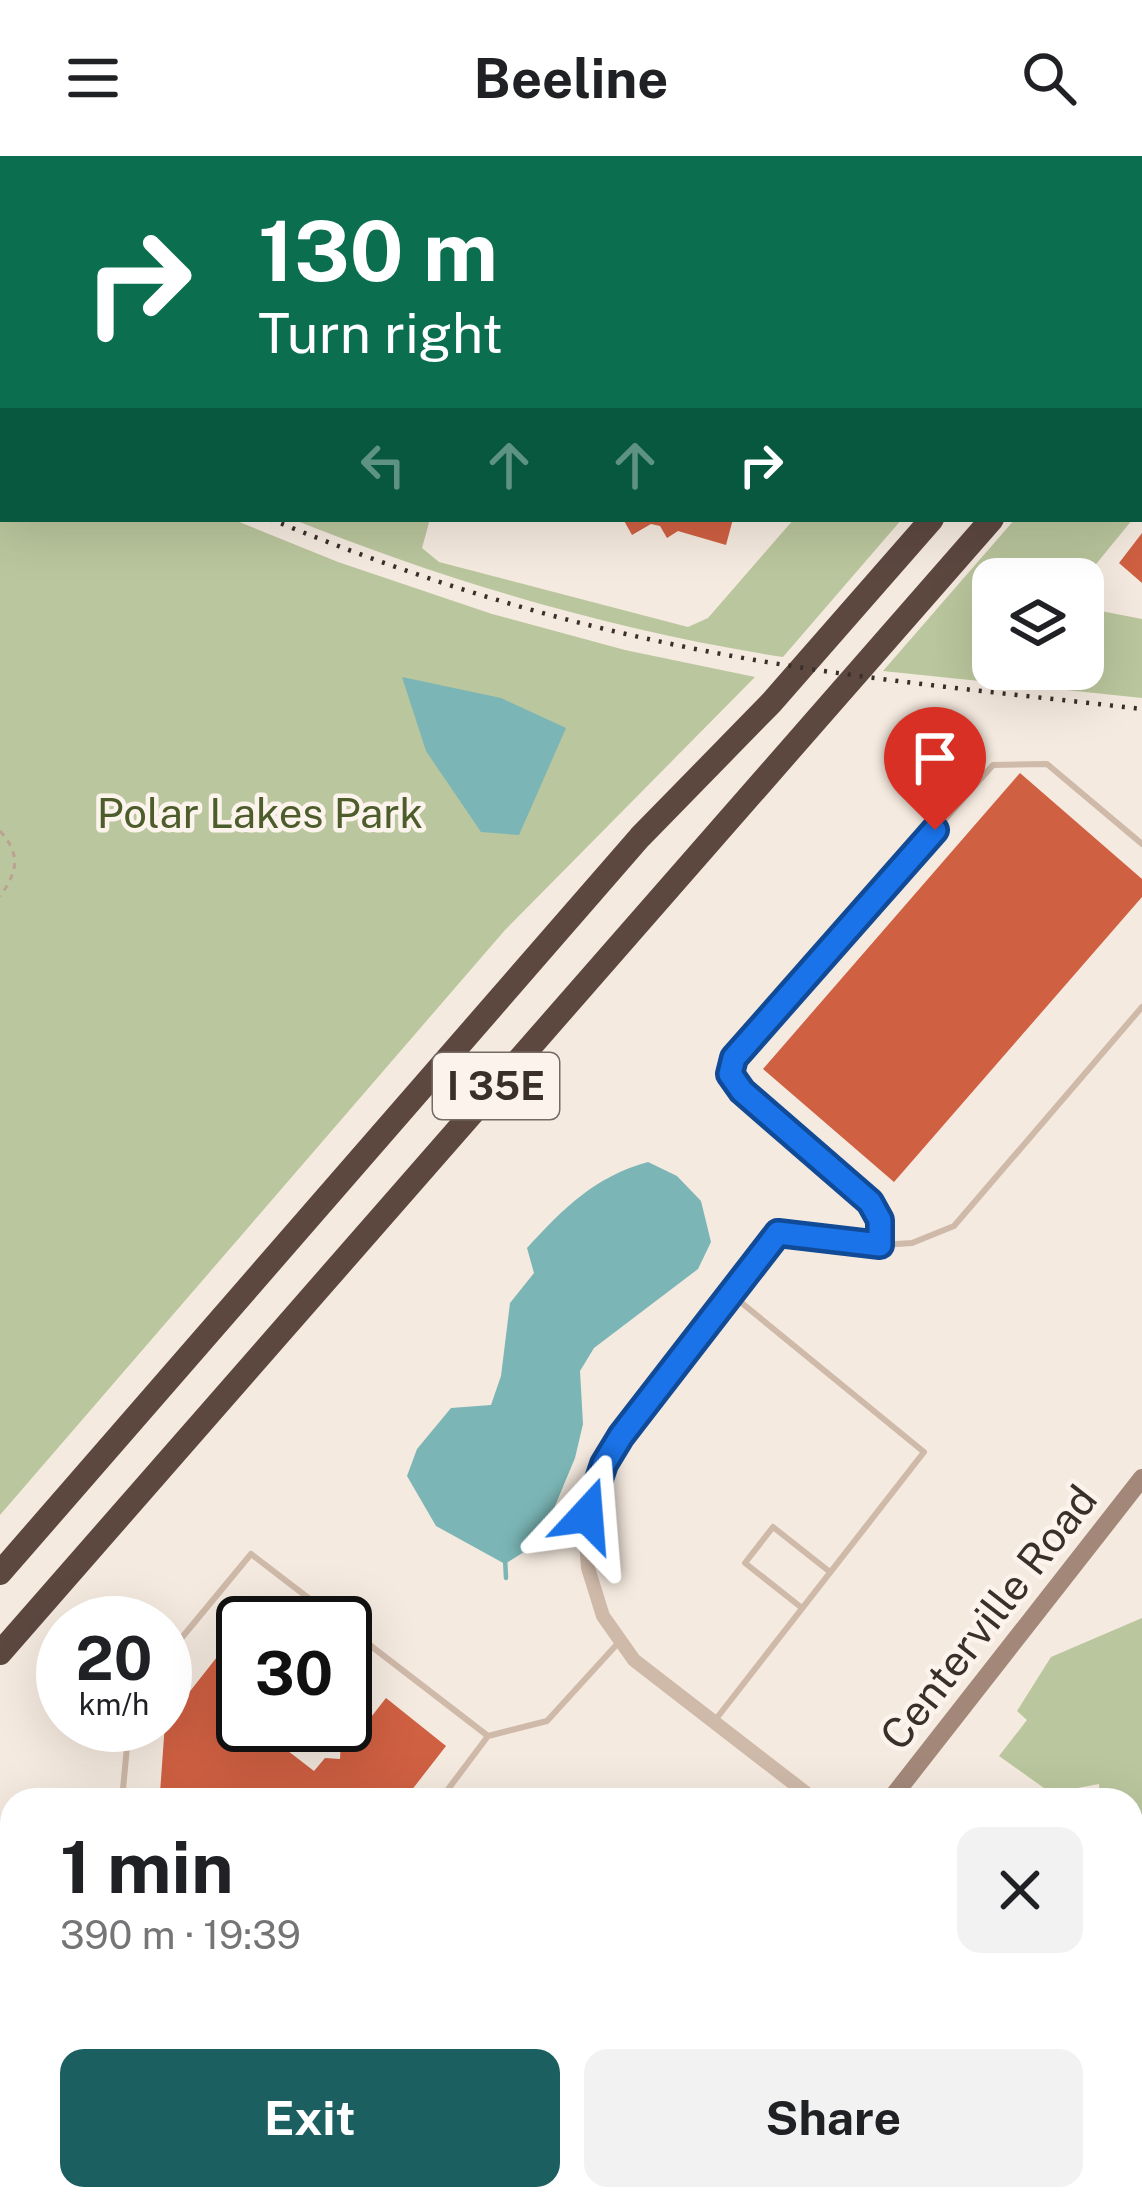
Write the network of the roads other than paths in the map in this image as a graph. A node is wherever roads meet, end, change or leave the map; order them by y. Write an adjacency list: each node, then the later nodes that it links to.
1 (929, 522): 10 (highway, I 35E)
2 (989, 522): 18 (highway, I 35E)
3 (1142, 844): 6 (lane)
4 (1142, 1007): 6 (lane)
5 (778, 1233): 6 (lane); 7 (street)
6 (880, 1245)
7 (730, 1294): 9 (lane); 16 (street)
8 (1142, 1478): 25 (main road, Centerville Road)
9 (830, 1572): 14 (lane); 14 (lane)
10 (0, 1573)
11 (216, 1596): 15 (lane)
12 (216, 1596): 13 (lane)
13 (306, 1596)
14 (802, 1608): 19 (lane)
15 (192, 1625)
16 (619, 1642): 19 (street); 20 (lane)
17 (372, 1646): 20 (lane)
18 (0, 1653)
19 (714, 1722): 24 (street)
20 (488, 1736): 23 (lane)
21 (126, 1752): 22 (lane)
22 (123, 1788)
23 (449, 1788)
24 (799, 1788)
25 (899, 1788)

